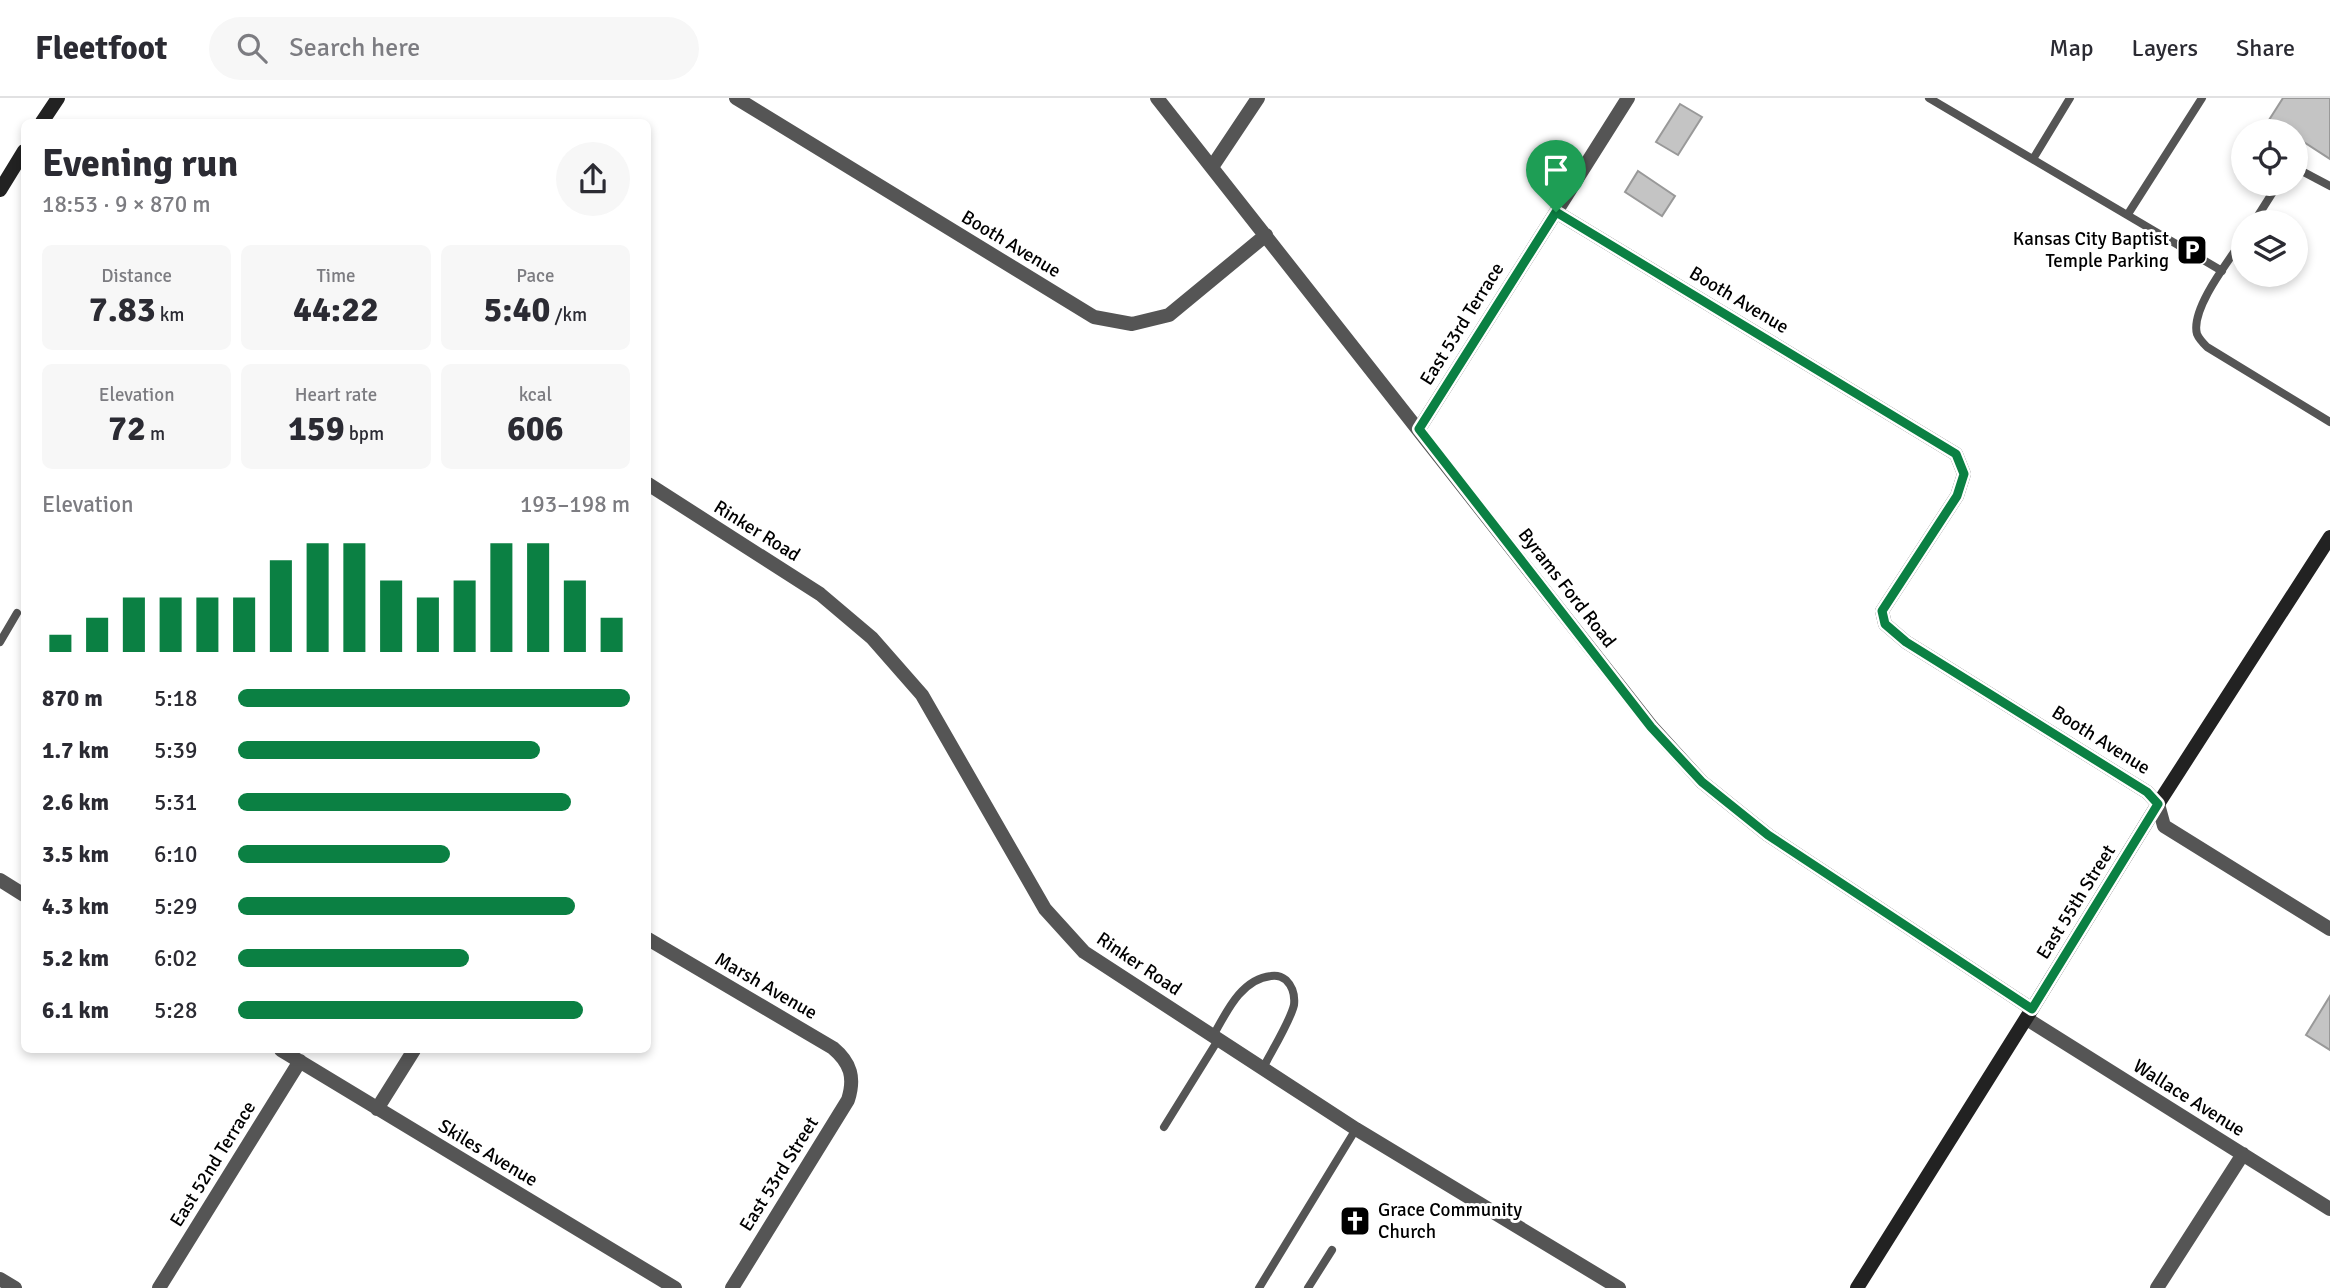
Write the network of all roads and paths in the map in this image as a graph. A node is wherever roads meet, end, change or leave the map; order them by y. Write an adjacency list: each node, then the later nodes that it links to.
1 (58, 98): 9 (street)
2 (736, 98): 18 (street, Booth Avenue)
3 (1157, 98): 12 (street, Byrams Ford Road)
4 (1258, 98): 12 (street)
5 (1628, 98): 16 (street, East 53rd Terrace)
6 (1929, 98): 11 (lane)
7 (2070, 98): 11 (lane)
8 (2202, 98): 17 (lane)
9 (47, 119)
10 (21, 156): 15 (street)
11 (2033, 159): 17 (lane)
12 (1212, 167): 18 (street, Byrams Ford Road)
13 (2308, 174): 14 (lane)
14 (2330, 186)
15 (0, 190)
16 (1556, 212): 22 (street, East 53rd Terrace); 27 (street, Booth Avenue)
17 (2128, 214): 20 (lane)
18 (1266, 235): 22 (street, Byrams Ford Road)
19 (2231, 258): 20 (lane)
20 (2222, 271): 21 (lane)
21 (2330, 422)
22 (1419, 429): 32 (street, Byrams Ford Road)
23 (651, 486): 33 (street, Rinker Road)
24 (2330, 537): 27 (street, East 55th Street)
25 (17, 614): 26 (lane)
26 (0, 642)
27 (2158, 804): 30 (street, Booth Avenue); 32 (street, East 55th Street)
28 (0, 880): 29 (street)
29 (21, 893)
30 (2330, 929)
31 (651, 941): 38 (street, Marsh Avenue)
32 (2029, 1014): 42 (street, Wallace Avenue); 53 (street, East 55th Street)
33 (1216, 1038): 37 (street, Rinker Road); 37 (lane); 40 (lane)
34 (286, 1053): 36 (street, Skiles Avenue)
35 (412, 1053): 39 (street)
36 (300, 1061): 39 (street, Skiles Avenue); 47 (street, East 52nd Terrace)
37 (1263, 1068): 41 (street, Rinker Road)
38 (852, 1078): 49 (street, East 53rd Street)
39 (377, 1109): 48 (street, Skiles Avenue)
40 (1164, 1127)
41 (1356, 1129): 50 (lane); 52 (street, Rinker Road)
42 (2243, 1154): 43 (street, Wallace Avenue); 54 (street)
43 (2330, 1209)
44 (1332, 1250): 51 (lane)
45 (0, 1279): 46 (street)
46 (15, 1288)
47 (159, 1288)
48 (675, 1288)
49 (732, 1288)
50 (1259, 1288)
51 (1308, 1288)
52 (1619, 1288)
53 (1857, 1288)
54 (2157, 1288)

